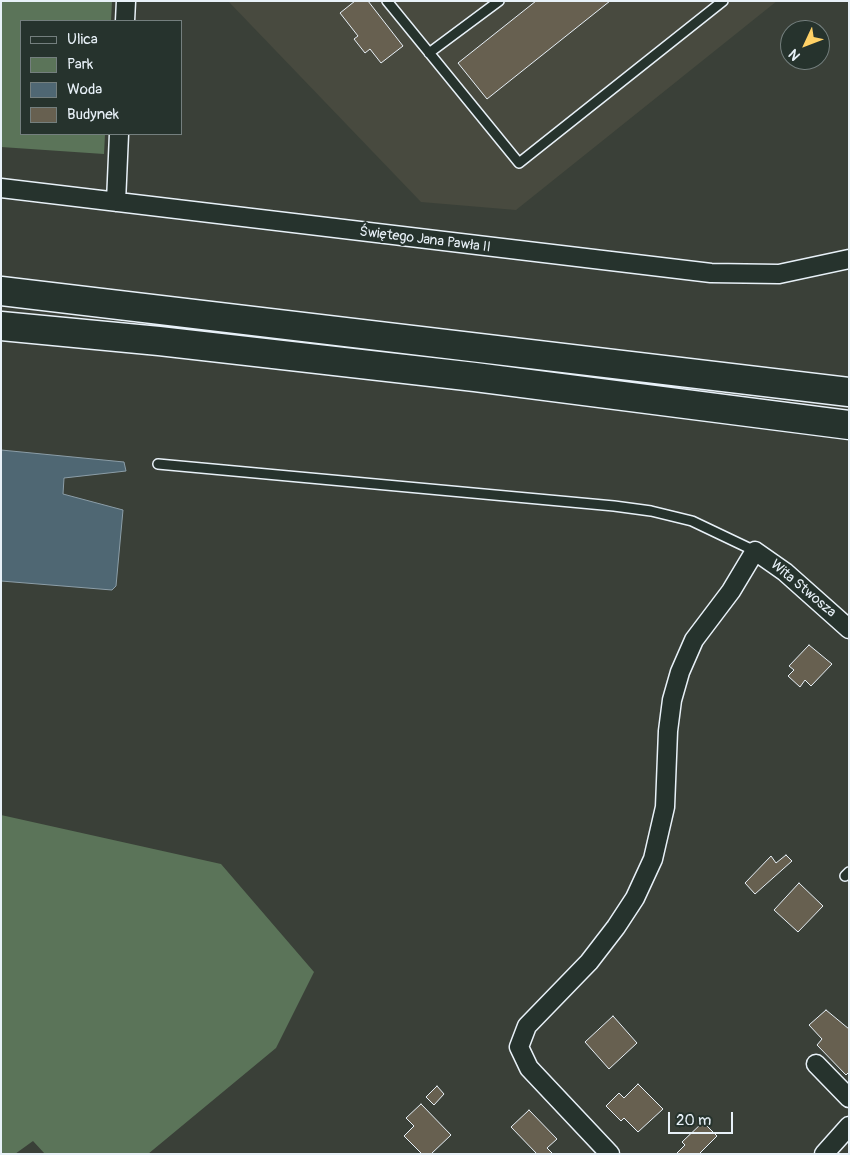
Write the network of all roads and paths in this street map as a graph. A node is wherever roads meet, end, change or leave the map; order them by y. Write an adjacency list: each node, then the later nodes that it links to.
1 (126, 1): 5 (street)
2 (387, 1): 6 (lane)
3 (500, 1): 6 (lane)
4 (723, 1): 6 (lane)
5 (125, 20)
6 (429, 53)
7 (119, 135): 9 (street)
8 (1, 188): 9 (street, Świętego Jana Pawła II)
9 (116, 202): 10 (street, Świętego Jana Pawła II)
10 (849, 259)
11 (1, 291): 13 (main road)
12 (1, 326): 14 (main road)
13 (849, 392)
14 (849, 425)
15 (158, 464): 16 (lane)
16 (756, 550): 17 (street, Wita Stwosza); 21 (street)
17 (849, 629)
18 (816, 1064): 19 (street)
19 (849, 1098)
20 (849, 1126): 22 (street)
21 (610, 1154)
22 (824, 1154)

